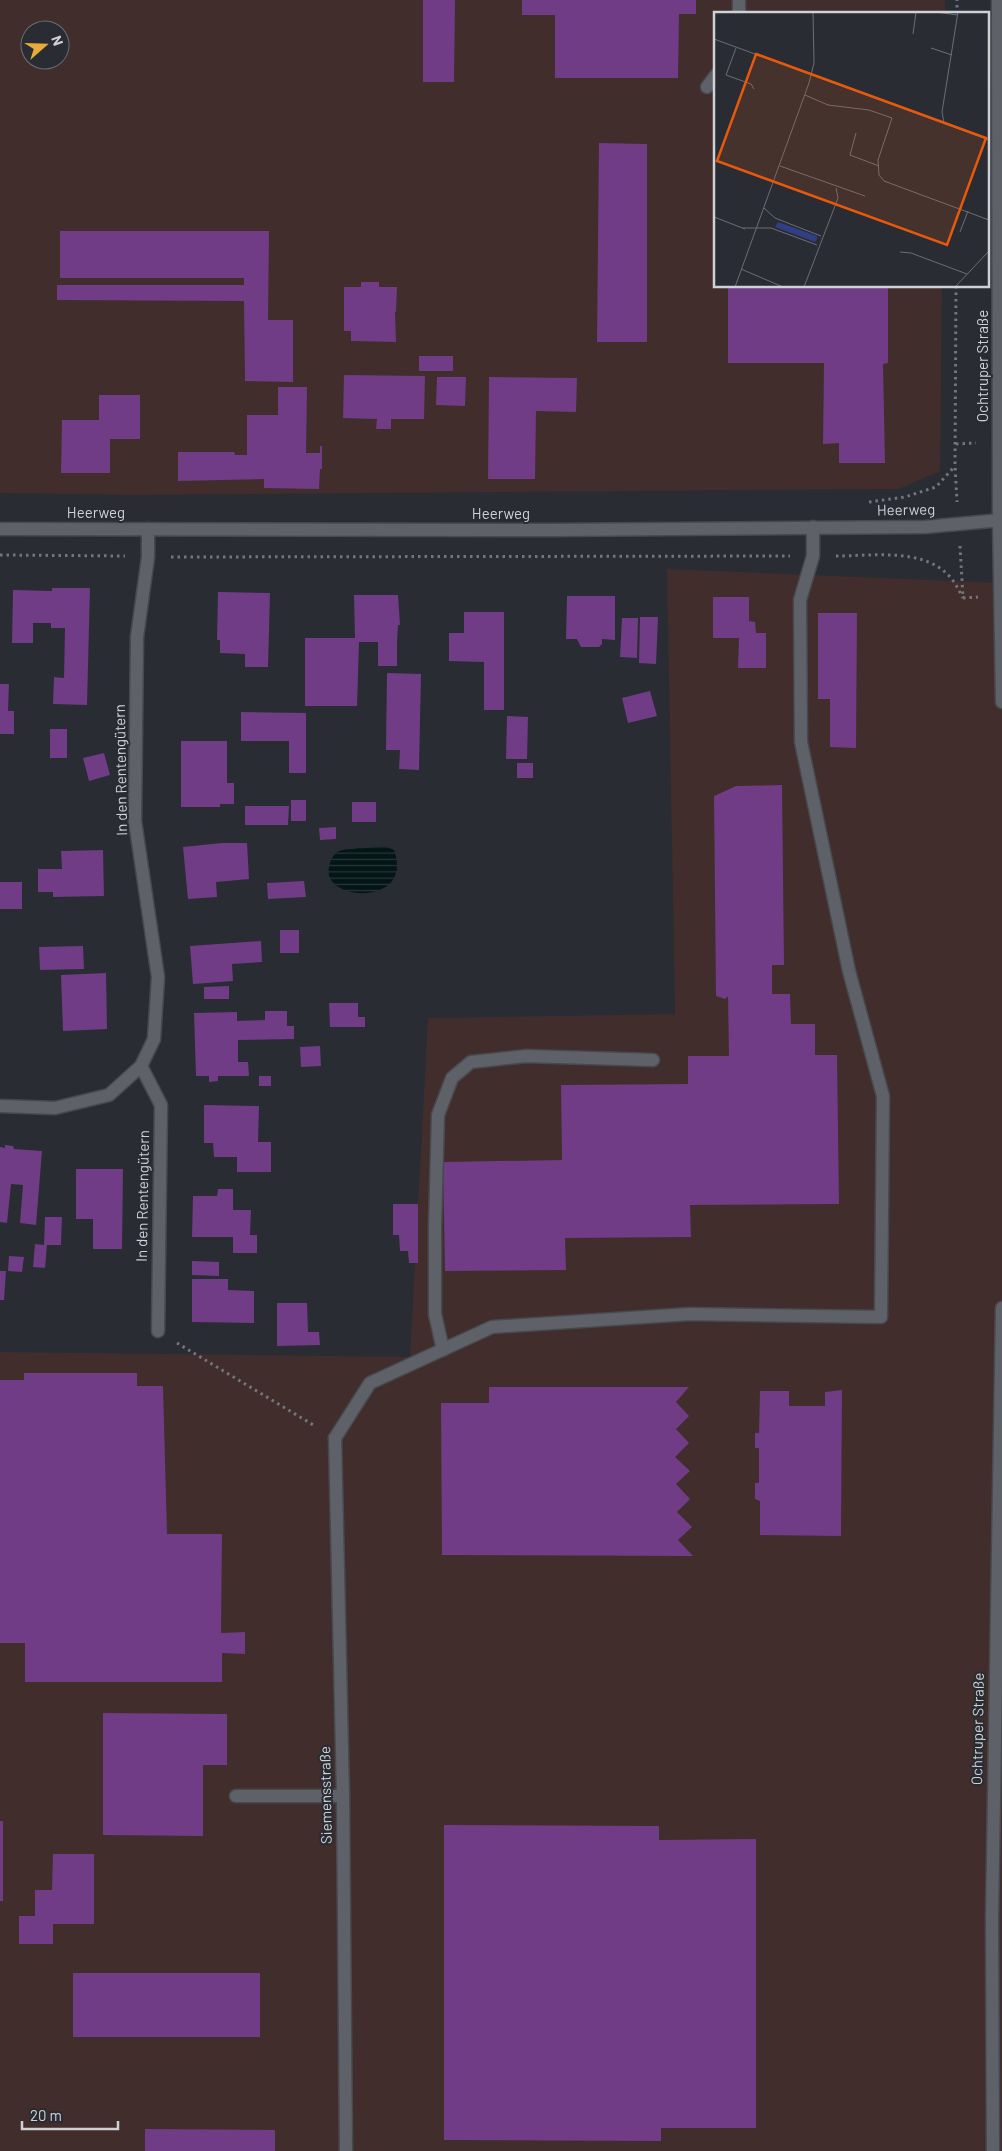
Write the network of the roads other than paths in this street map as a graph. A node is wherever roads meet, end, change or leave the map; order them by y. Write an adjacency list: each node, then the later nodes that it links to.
1 (998, 0): 4 (street, Ochtruper Straße)
2 (714, 78): 3 (street)
3 (707, 87)
4 (1001, 521): 5 (street, Heerweg); 8 (street, Ochtruper Straße)
5 (813, 527): 7 (street, Heerweg); 14 (street)
6 (0, 529): 7 (street, Heerweg)
7 (148, 529): 10 (street, In den Rentengütern)
8 (1002, 702)
9 (653, 1060): 14 (street)
10 (141, 1066): 11 (street, In den Rentengütern); 13 (street, In den Rentengütern)
11 (0, 1106)
12 (1002, 1308): 15 (street, Ochtruper Straße)
13 (158, 1331)
14 (442, 1350): 18 (street, Siemensstraße)
15 (999, 1658): 16 (street, Ochtruper Straße)
16 (998, 1755): 20 (street, Ochtruper Straße)
17 (236, 1796): 18 (street)
18 (343, 1796): 19 (street, Siemensstraße)
19 (346, 2151)
20 (993, 2151)

